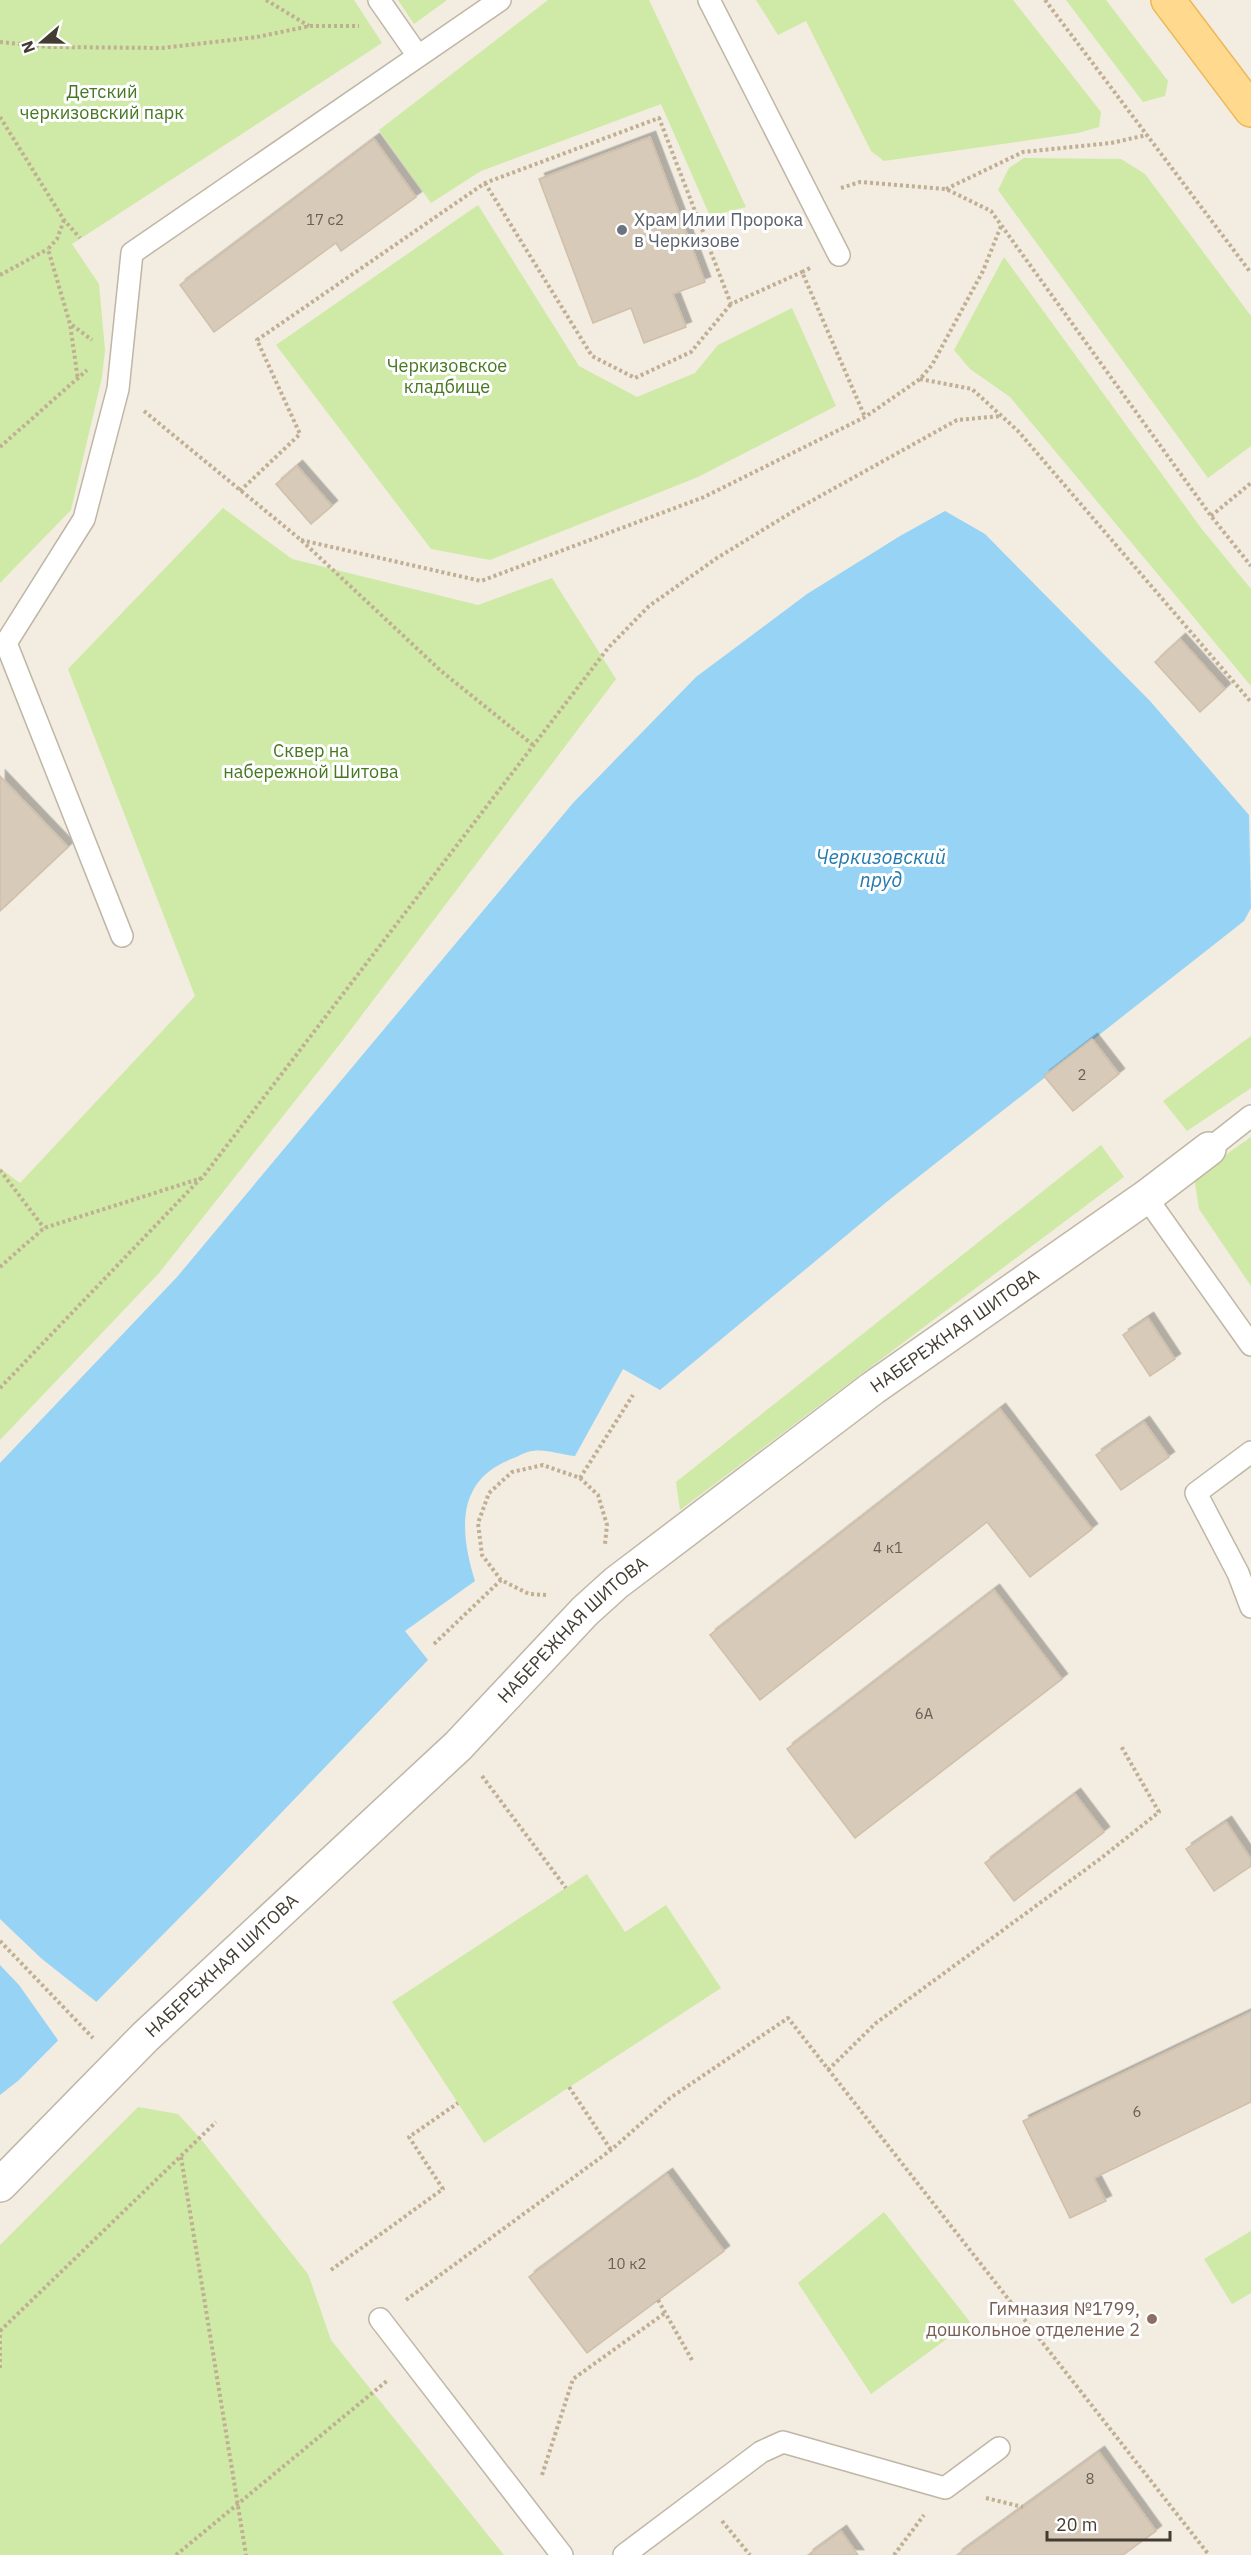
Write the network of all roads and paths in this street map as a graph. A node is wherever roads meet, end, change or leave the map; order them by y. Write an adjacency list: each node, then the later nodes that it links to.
1 (266, 0): 8 (path)
2 (379, 0): 7 (lane)
3 (500, 0): 10 (lane)
4 (709, 0): 16 (lane)
5 (1045, 0): 13 (path)
6 (1168, 0): 11 (main road)
7 (395, 24): 8 (path); 10 (lane)
8 (310, 26): 9 (path)
9 (0, 42)
10 (418, 56): 29 (lane)
11 (1251, 110)
12 (0, 117): 17 (path)
13 (1147, 135): 15 (path); 23 (path)
14 (484, 183): 25 (path); 25 (path); 34 (path)
15 (946, 189): 16 (path); 18 (path)
16 (810, 196): 21 (lane)
17 (64, 220): 19 (path); 20 (path)
18 (1001, 226): 28 (path); 35 (path)
19 (80, 238)
20 (48, 249): 24 (path); 26 (path)
21 (839, 255): 22 (path)
22 (802, 272): 25 (path); 31 (path)
23 (1251, 273)
24 (0, 275)
25 (731, 304)
26 (70, 324): 27 (path); 32 (path)
27 (96, 343)
28 (920, 378): 30 (path); 31 (path)
29 (118, 389): 34 (path); 40 (lane)
30 (1001, 416): 38 (path); 39 (path)
31 (865, 417): 36 (path)
32 (0, 447)
33 (1251, 483): 35 (path)
34 (240, 491): 36 (path)
35 (1211, 516): 37 (path)
36 (301, 540): 39 (path)
37 (1251, 566)
38 (1251, 702)
39 (533, 746): 44 (path)
40 (122, 936)
41 (1251, 1116): 42 (lane)
42 (1209, 1149): 45 (street, НАБЕРЕЖНАЯ ШИТОВА)
43 (0, 1170): 46 (path)
44 (202, 1178): 46 (path); 49 (path)
45 (1146, 1197): 48 (lane); 58 (street, НАБЕРЕЖНАЯ ШИТОВА)
46 (44, 1228): 47 (path)
47 (0, 1267)
48 (1251, 1345)
49 (0, 1388)
50 (633, 1395): 52 (path)
51 (1251, 1452): 56 (lane)
52 (580, 1478): 53 (path); 54 (path)
53 (604, 1552)
54 (501, 1580): 55 (path); 57 (path)
55 (551, 1594)
56 (1251, 1607)
57 (434, 1644)
58 (458, 1746): 60 (path); 69 (street, НАБЕРЕЖНАЯ ШИТОВА)
59 (1121, 1746): 63 (path)
60 (566, 1888)
61 (0, 1941): 62 (path)
62 (99, 2045)
63 (828, 2070): 67 (path); 89 (path)
64 (569, 2087): 67 (path)
65 (458, 2103): 70 (path)
66 (216, 2122): 68 (path)
67 (611, 2150): 73 (path)
68 (181, 2157): 74 (path); 81 (path)
69 (0, 2185)
70 (331, 2270)
71 (658, 2300): 72 (path)
72 (665, 2313): 75 (path); 82 (path)
73 (380, 2319): 82 (lane)
74 (0, 2331): 76 (path)
75 (692, 2361)
76 (0, 2368)
77 (396, 2373): 81 (path)
78 (999, 2448): 79 (lane)
79 (945, 2488): 80 (lane); 88 (path)
80 (703, 2497): 86 (lane); 87 (path)
81 (236, 2502): 83 (path); 84 (path)
82 (529, 2513): 85 (lane)
83 (176, 2555)
84 (246, 2555)
85 (562, 2555)
86 (624, 2555)
87 (750, 2555)
88 (894, 2555)
89 (1209, 2555)

